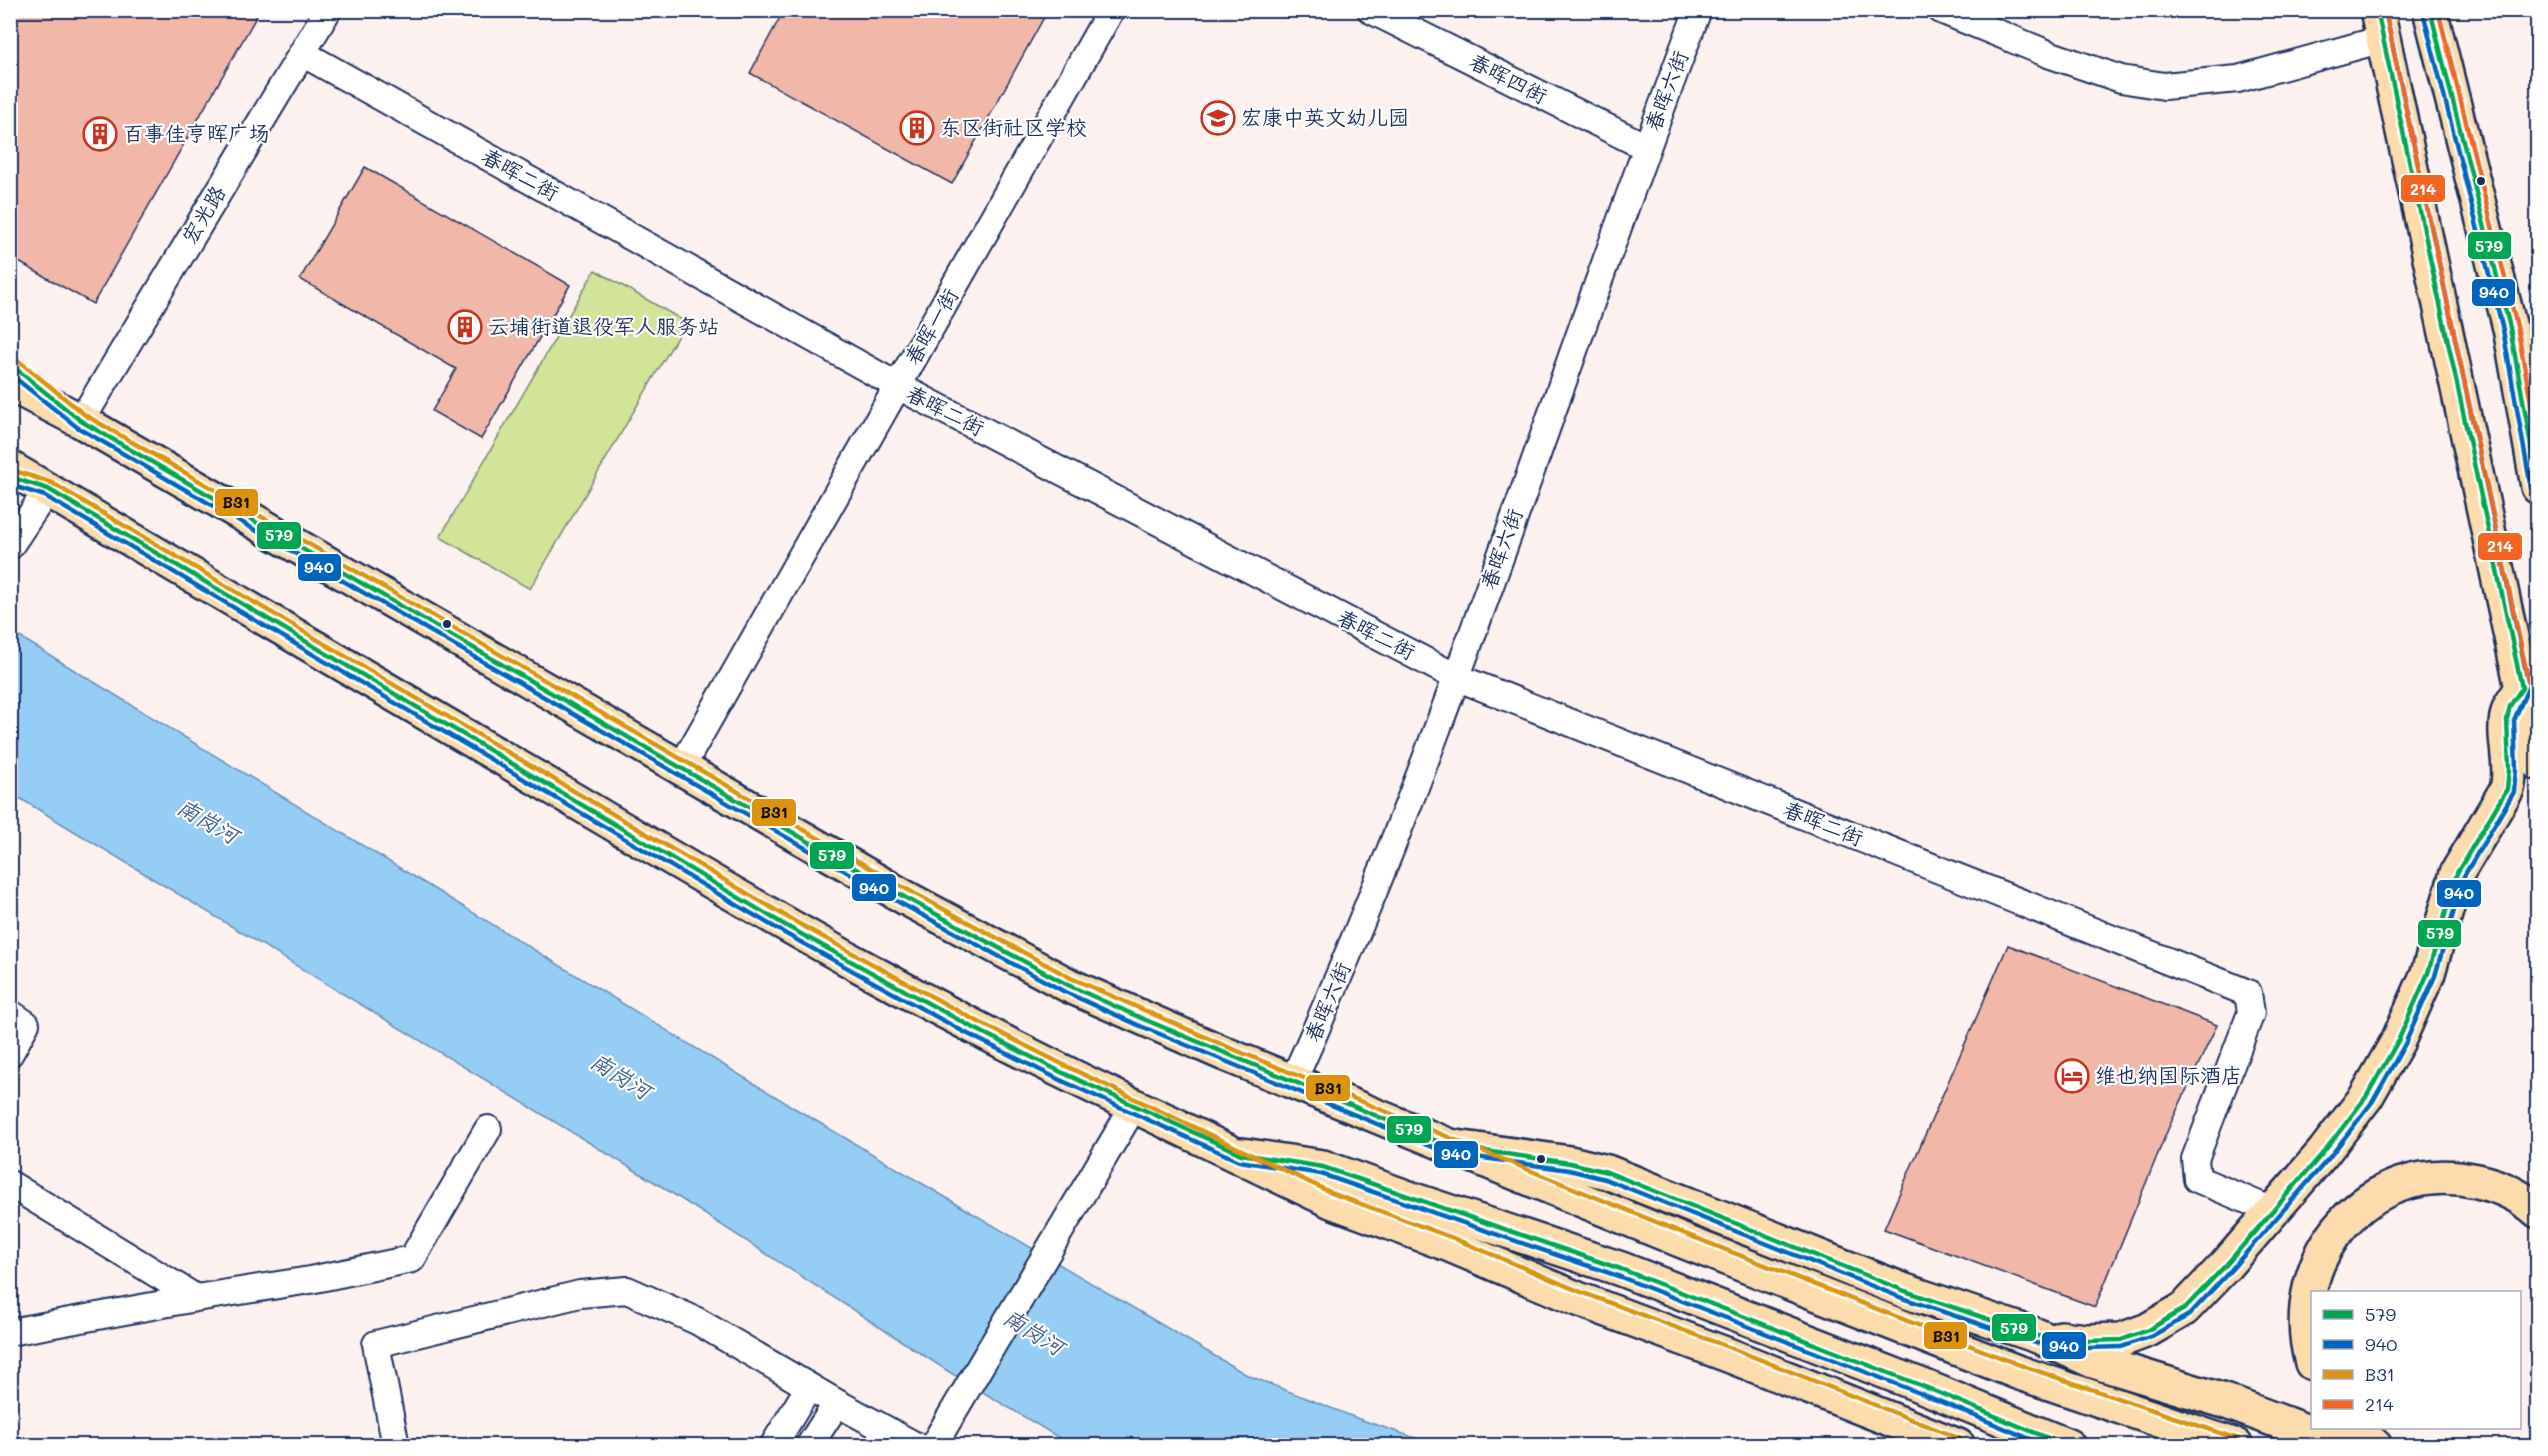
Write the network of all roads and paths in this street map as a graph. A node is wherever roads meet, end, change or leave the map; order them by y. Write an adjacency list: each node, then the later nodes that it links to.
1 (328, 10): 8 (street, 宏光路)
2 (1111, 10): 12 (street, 春晖一街)
3 (1371, 10): 9 (street, 春晖四街)
4 (1698, 10): 9 (street, 春晖六街)
5 (1941, 10): 7 (street)
6 (2430, 10): 16 (main road)
7 (2380, 25): 20 (main road)
8 (302, 53): 12 (street, 春晖二街); 13 (street, 宏光路)
9 (1646, 147): 19 (street, 春晖六街)
10 (10, 364): 13 (main road)
11 (10, 384): 13 (main road)
12 (898, 386): 19 (street, 春晖二街); 22 (street, 春晖一街)
13 (81, 421): 22 (main road)
14 (10, 468): 17 (main road)
15 (10, 477): 17 (main road)
16 (2538, 486)
17 (48, 489): 18 (street); 26 (main road)
18 (10, 546)
19 (1456, 677): 25 (street, 春晖六街); 30 (street, 春晖二街)
20 (2522, 688): 21 (main road); 30 (main road)
21 (2538, 763)
22 (681, 768): 25 (main road)
23 (10, 1013): 24 (street)
24 (10, 1053)
25 (1293, 1081): 28 (main road)
26 (1142, 1109): 44 (street); 45 (main road); 46 (main road)
27 (488, 1130): 32 (street)
28 (1449, 1146): 34 (main road); 47 (main road)
29 (10, 1184): 32 (street)
30 (2273, 1211): 34 (main road)
31 (2538, 1211): 35 (main road)
32 (196, 1298): 33 (street)
33 (10, 1332)
34 (2038, 1336): 39 (main road)
35 (2311, 1355)
36 (808, 1387): 37 (street); 40 (street); 41 (street)
37 (837, 1403): 42 (street); 43 (street)
38 (2356, 1429): 49 (main road)
39 (2302, 1437): 48 (main road)
40 (396, 1446)
41 (773, 1446)
42 (809, 1446)
43 (916, 1446)
44 (933, 1446)
45 (1958, 1446)
46 (2068, 1446)
47 (2236, 1446)
48 (2346, 1446)
49 (2376, 1446)

